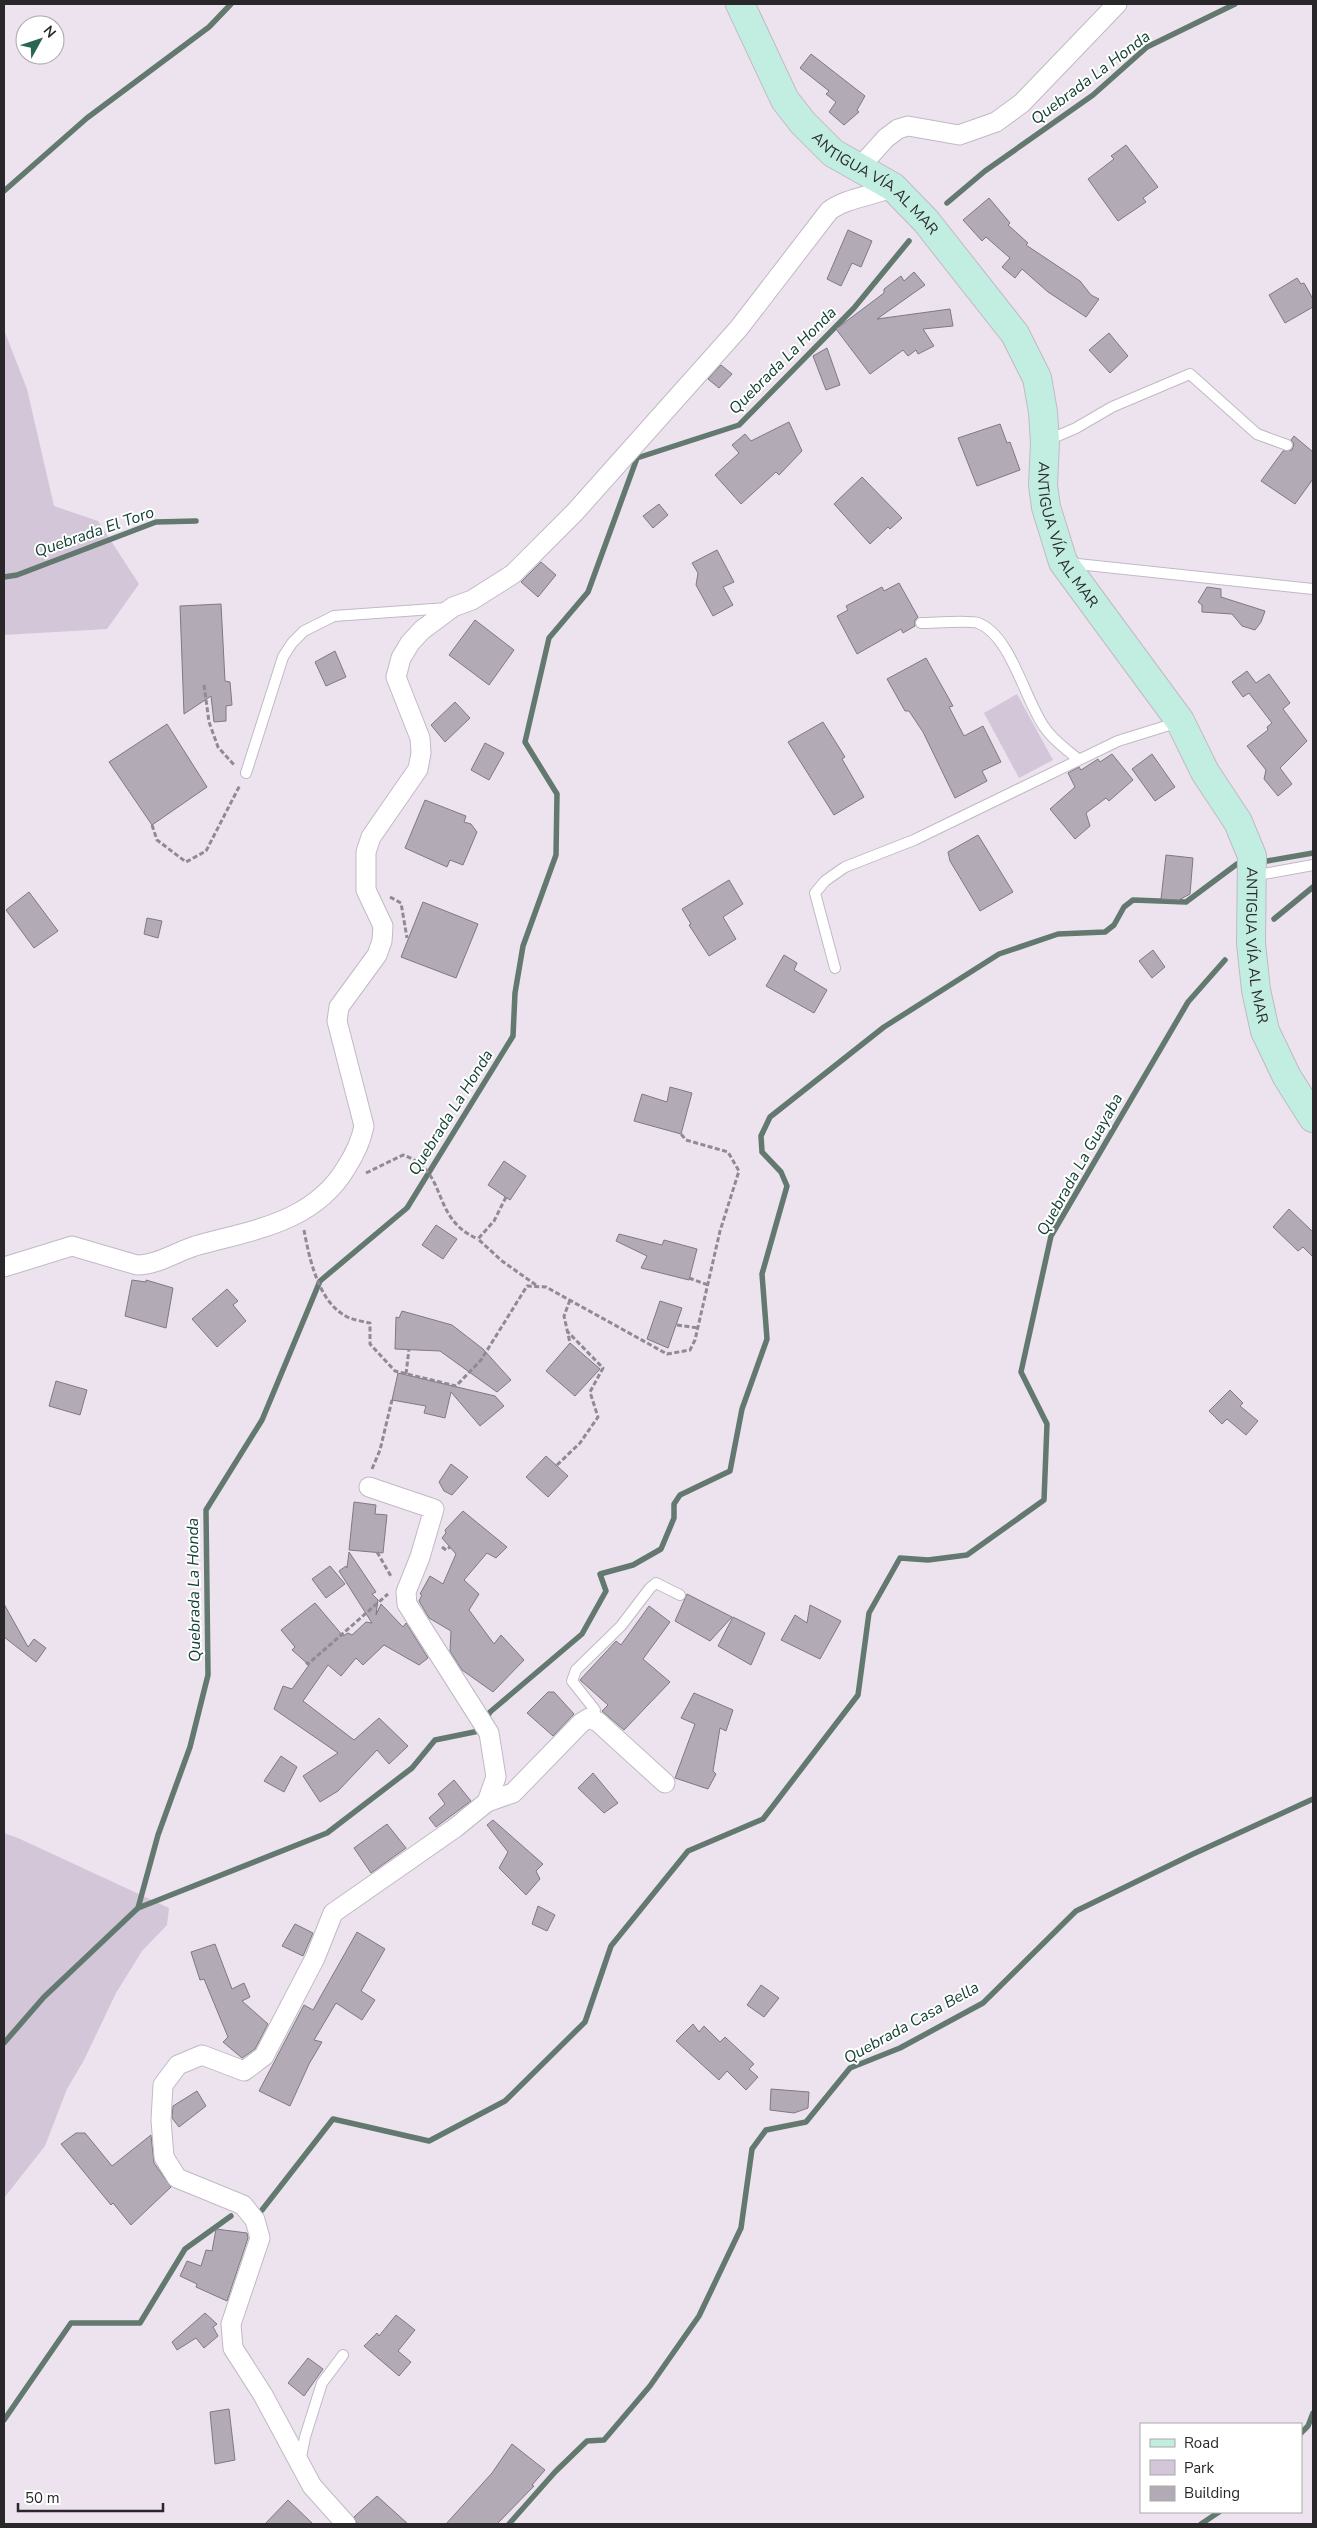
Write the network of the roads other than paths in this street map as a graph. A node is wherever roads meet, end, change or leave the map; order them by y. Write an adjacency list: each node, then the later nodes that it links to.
1 (740, 4): 3 (main road, ANTIGUA VÍA AL MAR)
2 (1116, 4): 3 (street)
3 (859, 168): 4 (main road, ANTIGUA VÍA AL MAR)
4 (893, 187): 5 (main road, ANTIGUA VÍA AL MAR); 9 (street)
5 (1045, 442): 6 (lane); 7 (main road, ANTIGUA VÍA AL MAR)
6 (1287, 445)
7 (1063, 562): 8 (lane); 11 (main road, ANTIGUA VÍA AL MAR)
8 (1313, 589)
9 (453, 607): 13 (lane); 18 (street)
10 (921, 623): 12 (lane)
11 (1180, 721): 12 (lane); 15 (main road, ANTIGUA VÍA AL MAR)
12 (1078, 759): 16 (lane)
13 (246, 774)
14 (1313, 866): 15 (lane)
15 (1252, 876): 17 (main road, ANTIGUA VÍA AL MAR)
16 (835, 968)
17 (1313, 1118)
18 (4, 1267)
19 (369, 1487): 23 (street)
20 (680, 1595): 21 (lane)
21 (592, 1719): 22 (street); 23 (street)
22 (665, 1783)
23 (487, 1802): 25 (street)
24 (343, 2355): 25 (lane)
25 (300, 2464): 26 (street)
26 (346, 2524)

